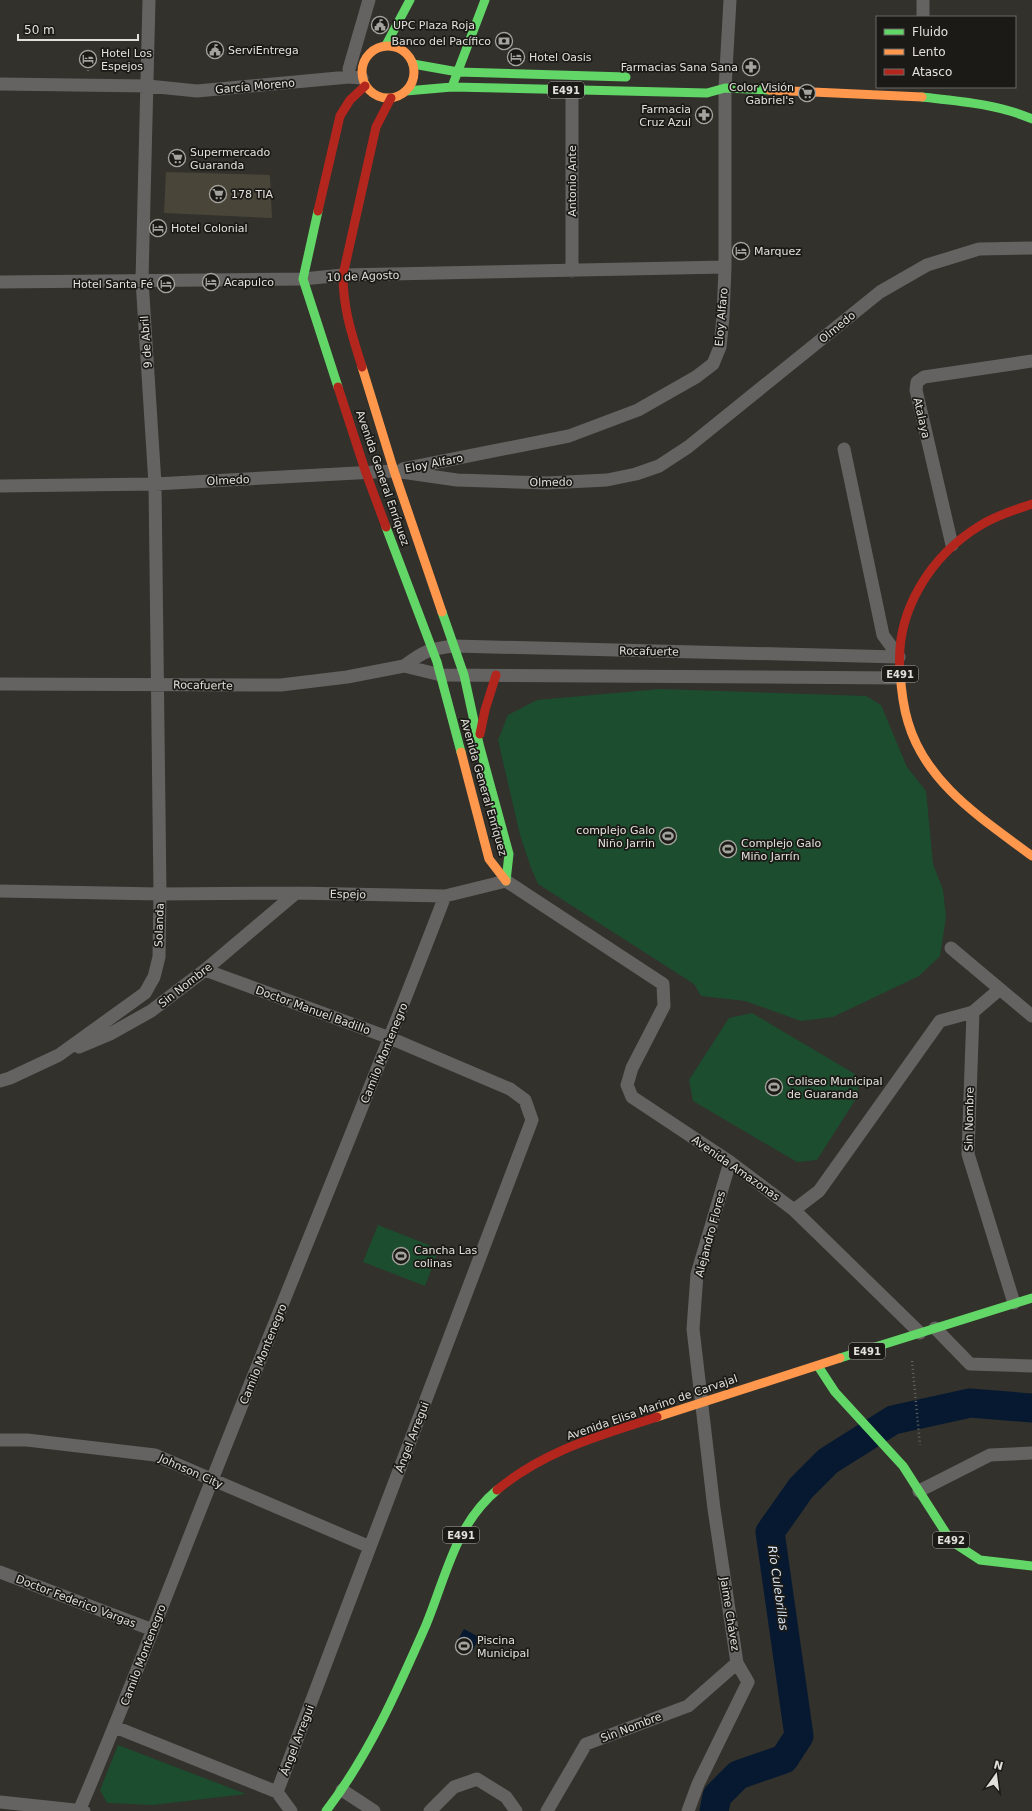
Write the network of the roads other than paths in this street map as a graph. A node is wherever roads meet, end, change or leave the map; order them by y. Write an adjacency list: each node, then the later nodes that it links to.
1 (149, 0): 15 (street, 9 de Abril)
2 (369, 0): 11 (street)
3 (410, 0): 8 (main road)
4 (485, 0): 10 (main road)
5 (730, 0): 17 (street, Eloy Alfaro)
6 (923, 0): 7 (street)
7 (923, 16)
8 (386, 45): 9 (main road); 11 (main road)
9 (413, 64): 10 (main road, E491); 18 (main road)
10 (458, 72): 12 (main road, E491); 16 (main road)
11 (360, 75): 15 (street, García Moreno); 21 (main road); 27 (main road)
12 (637, 77)
13 (713, 82): 17 (main road, E491)
14 (0, 84): 15 (street, García Moreno)
15 (148, 86): 28 (street, 9 de Abril)
16 (452, 87): 18 (main road, E491); 19 (main road, E491)
17 (725, 88): 19 (main road, E491); 20 (main road, E491); 24 (street, Eloy Alfaro)
18 (406, 91): 21 (main road, E491)
19 (572, 91): 25 (street, Antonio Ante)
20 (922, 92): 22 (main road, E491)
21 (391, 98): 26 (main road, Avenida General Enríquez)
22 (1029, 117)
23 (1032, 248): 32 (street, Olmedo)
24 (725, 267): 25 (street, 10 de Agosto); 32 (street, Eloy Alfaro)
25 (572, 271): 26 (street, 10 de Agosto)
26 (344, 275): 27 (street, 10 de Agosto); 32 (main road, Avenida General Enríquez)
27 (303, 278): 28 (street, 10 de Agosto); 33 (main road, Avenida General Enríquez)
28 (142, 280): 29 (street, 10 de Agosto); 34 (street, 9 de Abril)
29 (0, 282)
30 (1032, 361): 37 (street, Atalaya)
31 (844, 449): 40 (street)
32 (394, 471): 33 (street, Olmedo); 38 (main road, Avenida General Enríquez)
33 (366, 473): 34 (street, Olmedo); 39 (main road, Avenida General Enríquez)
34 (155, 484): 35 (street, Olmedo); 47 (street, 9 de Abril)
35 (0, 486)
36 (1032, 504): 37 (main road, E491)
37 (952, 545): 40 (main road, E491)
38 (454, 646): 39 (street, Rocafuerte); 40 (street, Rocafuerte); 43 (main road, Avenida General Enríquez)
39 (432, 648): 41 (street, Rocafuerte); 42 (main road, Avenida General Enríquez)
40 (899, 657): 45 (main road, E491)
41 (404, 666): 42 (street, Rocafuerte); 47 (street, Rocafuerte)
42 (441, 675): 43 (street, Rocafuerte); 50 (main road, Avenida General Enríquez)
43 (464, 675): 44 (street, Rocafuerte); 48 (main road, Avenida General Enríquez)
44 (496, 675): 45 (street, Rocafuerte); 48 (main road)
45 (900, 678): 49 (main road, E491)
46 (0, 684): 47 (street, Rocafuerte)
47 (158, 684): 53 (street, Solanda)
48 (479, 744): 50 (main road, Avenida General Enríquez)
49 (1032, 856)
50 (506, 881): 54 (street, Espejo); 64 (street, Avenida Amazonas)
51 (0, 891): 53 (street, Espejo)
52 (296, 893): 53 (street, Espejo); 54 (street, Espejo); 56 (street, Sin Nombre)
53 (160, 894): 61 (street, Solanda)
54 (445, 896): 60 (street, Camilo Montenegro)
55 (951, 948): 57 (street)
56 (205, 970): 60 (street, Doctor Manuel Badillo); 61 (street, Sin Nombre)
57 (1000, 989): 58 (street); 59 (street)
58 (973, 1012): 65 (street); 67 (street, Sin Nombre)
59 (1032, 1016)
60 (390, 1038): 63 (street, Doctor Manuel Badillo); 75 (street, Camilo Montenegro)
61 (59, 1055): 62 (street, Solanda)
62 (0, 1081)
63 (510, 1089): 77 (street, Ángel Arregui)
64 (730, 1162): 65 (street, Avenida Amazonas); 72 (street, Alejandro Flores)
65 (794, 1210): 69 (street, Avenida Amazonas)
66 (1032, 1298): 67 (main road, Avenida Elisa Marino de Carvajal / E491)
67 (1014, 1303): 68 (main road, Avenida Elisa Marino de Carvajal / E491)
68 (935, 1328): 69 (main road, Avenida Elisa Marino de Carvajal / E491); 71 (street)
69 (920, 1333): 70 (main road, Avenida Elisa Marino de Carvajal / E491)
70 (818, 1366): 72 (main road, Avenida Elisa Marino de Carvajal / E491); 76 (main road, E492)
71 (1032, 1366)
72 (701, 1402): 81 (street, Jaime Chávez); 83 (main road, Avenida Elisa Marino de Carvajal / E491)
73 (0, 1440): 75 (street, Johnson City)
74 (1032, 1453): 76 (street)
75 (211, 1480): 77 (street, Johnson City); 80 (street, Camilo Montenegro)
76 (919, 1491): 78 (main road, E492)
77 (370, 1548): 84 (street, Ángel Arregui)
78 (1032, 1566)
79 (0, 1572): 80 (street, Doctor Federico Vargas)
80 (153, 1630): 82 (street, Camilo Montenegro)
81 (737, 1663): 93 (street, Sin Nombre); 94 (street, Jaime Chávez)
82 (115, 1727): 84 (street); 86 (street, Camilo Montenegro)
83 (342, 1790): 89 (main road, E491); 90 (street)
84 (277, 1792): 88 (street)
85 (0, 1802): 86 (street)
86 (79, 1811): 87 (street)
87 (84, 1811)
88 (291, 1811)
89 (326, 1811)
90 (374, 1811)
91 (430, 1811): 92 (street)
92 (516, 1811)
93 (547, 1811)
94 (688, 1811)

